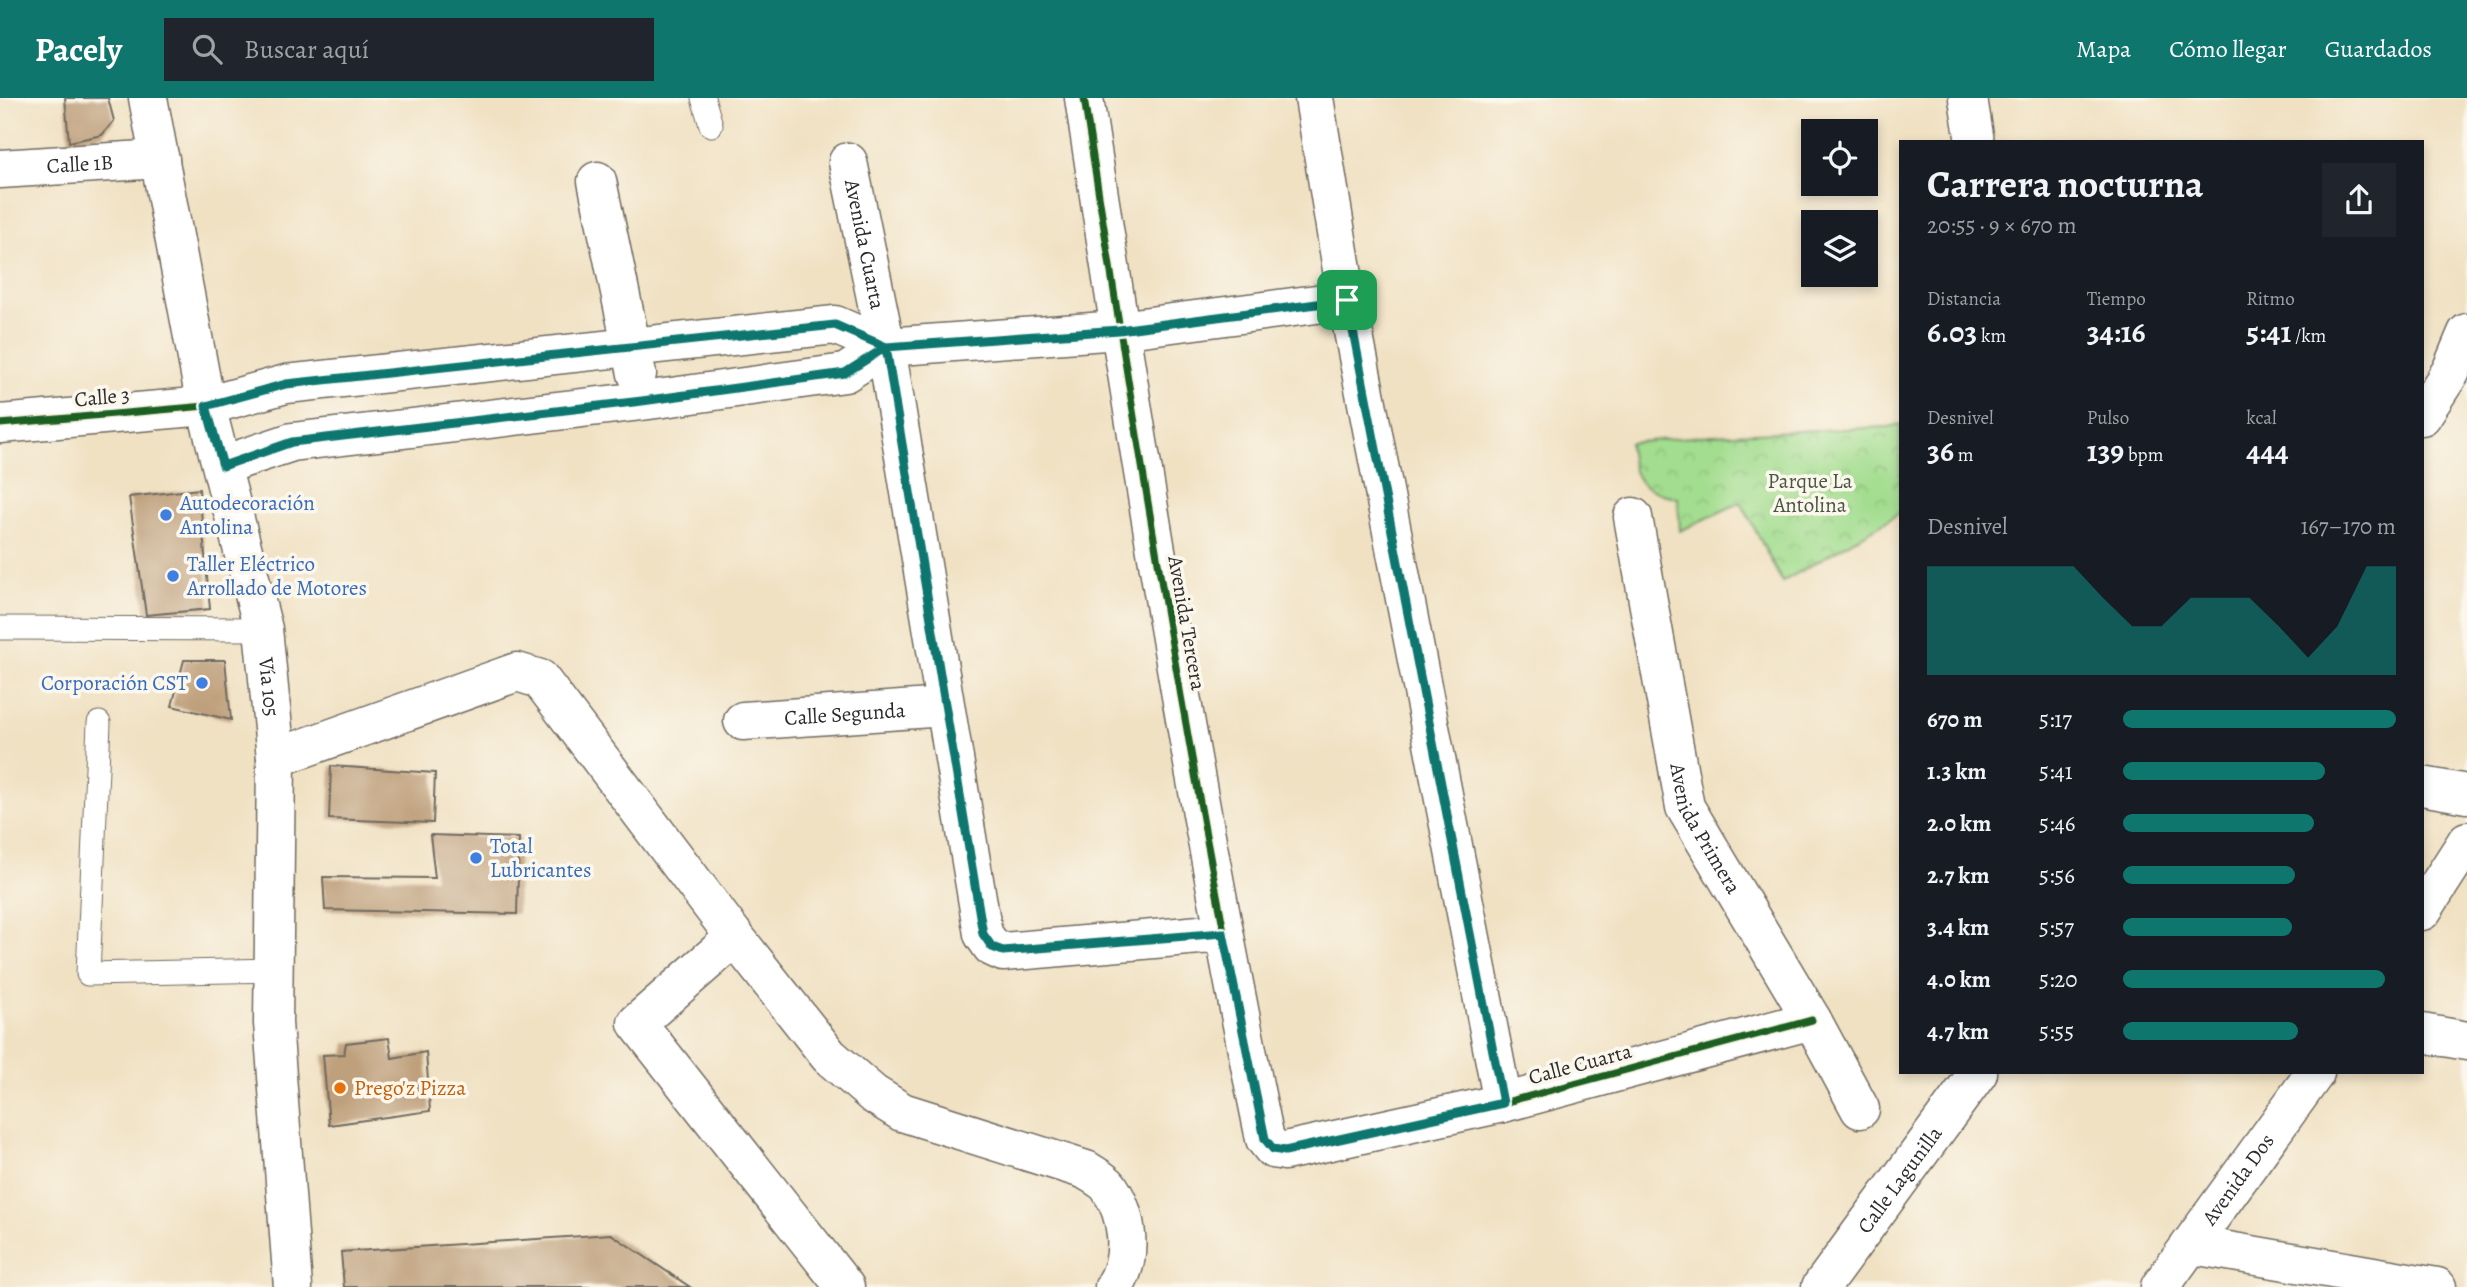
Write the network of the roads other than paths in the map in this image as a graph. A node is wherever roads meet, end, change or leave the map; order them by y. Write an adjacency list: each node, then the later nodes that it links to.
1 (148, 98): 8 (street, Vía 105)
2 (703, 98): 6 (lane)
3 (1084, 98): 13 (street, Avenida Tercera)
4 (1314, 98): 12 (street)
5 (1968, 98): 7 (street)
6 (711, 125)
7 (1975, 140)
8 (160, 159): 10 (street, Calle 1B); 18 (street, Vía 105)
9 (848, 162): 15 (street, Avenida Cuarta)
10 (0, 169)
11 (597, 181): 16 (street)
12 (1347, 300): 13 (street); 41 (street)
13 (1119, 330): 15 (street); 33 (street, Avenida Tercera)
14 (2467, 333): 19 (street)
15 (886, 347): 16 (street, Calle 3); 17 (street); 25 (street, Avenida Cuarta)
16 (632, 349): 17 (street); 18 (street, Calle 3)
17 (642, 401): 21 (street)
18 (206, 406): 20 (street, Calle 3); 21 (street, Vía 105)
19 (2424, 413)
20 (0, 424)
21 (223, 466): 24 (street, Vía 105)
22 (1633, 517): 36 (street, Avenida Primera)
23 (0, 628): 24 (lane)
24 (263, 629): 28 (street, Vía 105)
25 (945, 707): 26 (street, Calle Segunda); 33 (street, Avenida Cuarta)
26 (743, 721)
27 (99, 723): 35 (lane)
28 (276, 758): 34 (street); 35 (street, Vía 105)
29 (2424, 786): 30 (street)
30 (2467, 794)
31 (2467, 841): 32 (street)
32 (2424, 908)
33 (1223, 933): 43 (street, Avenida Tercera)
34 (735, 937): 46 (street); 47 (street)
35 (273, 970): 45 (street, Vía 105)
36 (1812, 1020): 41 (street, Calle Cuarta); 42 (street, Avenida Primera)
37 (2424, 1033): 38 (street)
38 (2467, 1041)
39 (1977, 1074): 48 (street, Calle Lagunilla)
40 (2314, 1074): 44 (street, Avenida Dos)
41 (1503, 1103): 43 (street, Calle Cuarta)
42 (1860, 1109)
43 (1273, 1149)
44 (2193, 1245): 49 (street, Avenida Dos); 50 (street)
45 (293, 1287)
46 (845, 1287)
47 (1114, 1287)
48 (1821, 1287)
49 (2160, 1287)
50 (2437, 1287)

